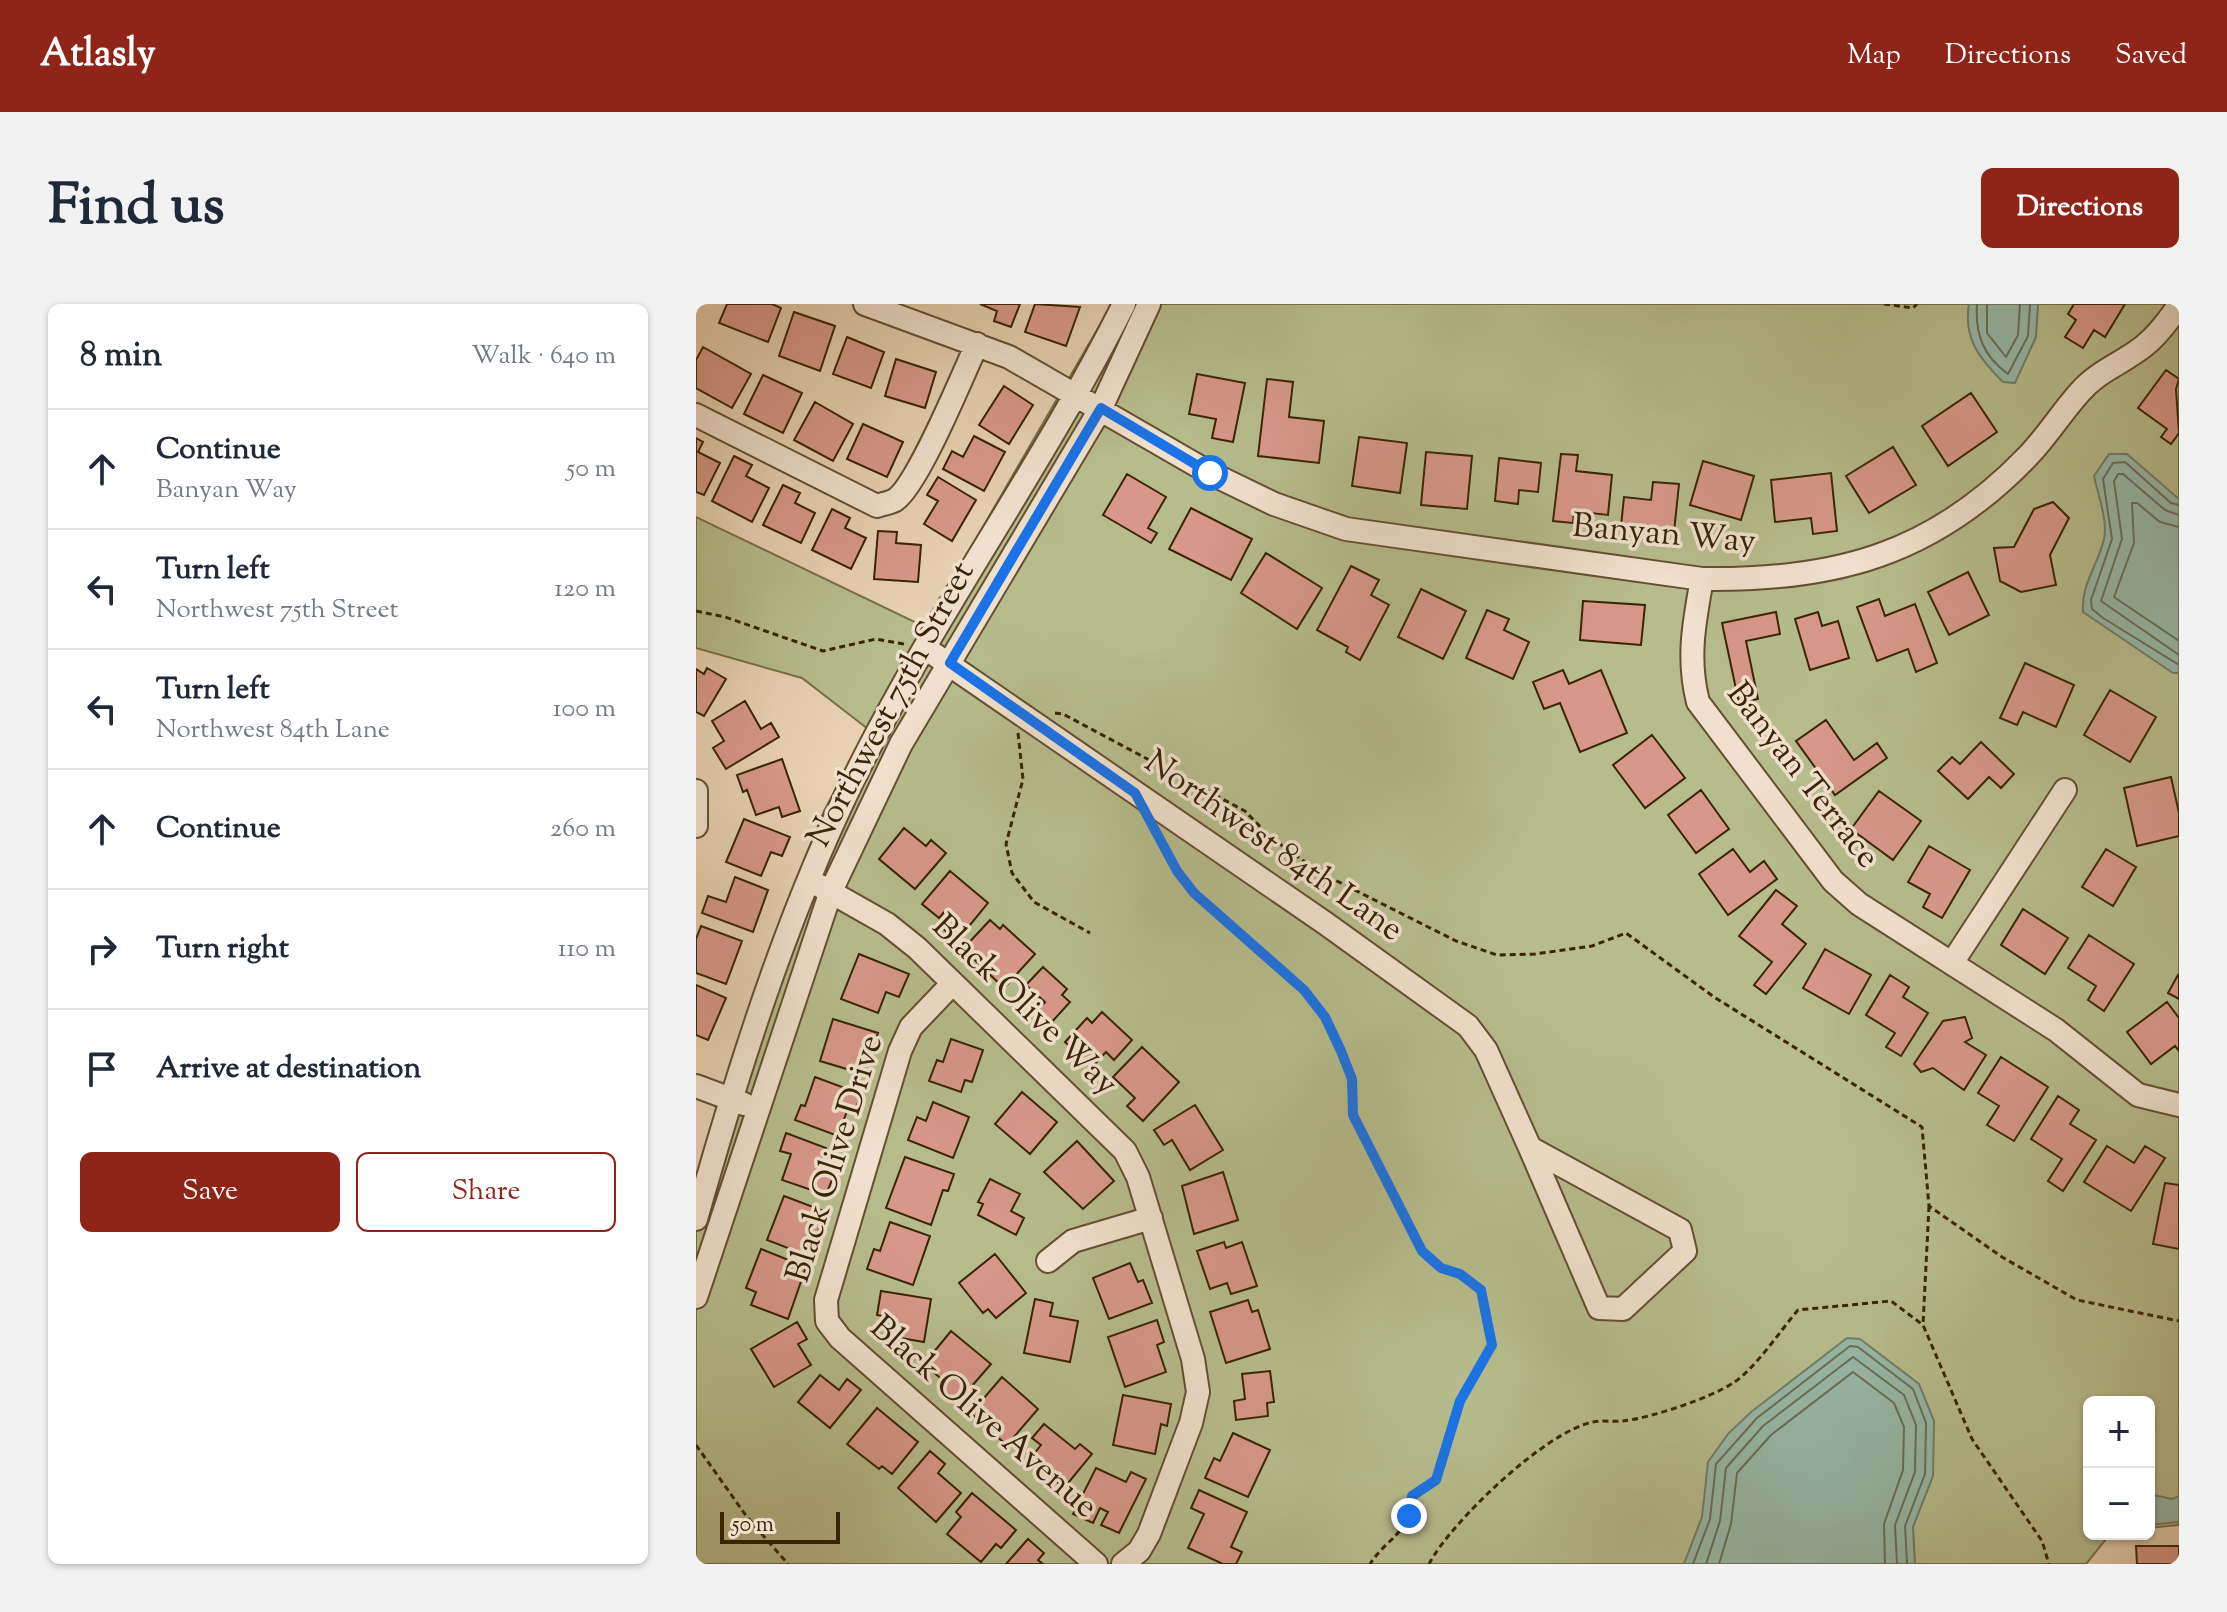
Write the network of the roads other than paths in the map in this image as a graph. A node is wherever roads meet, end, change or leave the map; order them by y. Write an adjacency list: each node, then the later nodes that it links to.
1 (865, 304): 6 (street, Banyan Way)
2 (1124, 304): 7 (street, Northwest 75th Street)
3 (1149, 304): 8 (street, Northwest 75th Street)
4 (2179, 305): 5 (street, Banyan Way)
5 (2172, 331): 10 (street, Banyan Way)
6 (977, 344): 7 (street, Banyan Way); 9 (street)
7 (1077, 397): 8 (street, Banyan Way); 11 (street, Northwest 75th Street)
8 (1101, 408): 10 (street, Banyan Way); 12 (street, Northwest 75th Street)
9 (696, 415)
10 (1702, 579): 18 (street, Banyan Terrace)
11 (925, 648): 12 (street, Northwest 84th Lane); 16 (street, Northwest 75th Street)
12 (950, 663): 17 (street, Northwest 75th Street); 24 (street, Northwest 84th Lane)
13 (2065, 790): 18 (street)
14 (696, 791): 15 (street)
15 (696, 826)
16 (808, 881): 17 (street, Black Olive Way); 21 (street, Northwest 75th Street)
17 (831, 891): 19 (street, Black Olive Way); 23 (street, Northwest 75th Street)
18 (1952, 963): 22 (street, Banyan Terrace)
19 (952, 984): 25 (street, Black Olive Way); 29 (street, Black Olive Drive)
20 (696, 1086): 21 (street)
21 (730, 1100): 23 (street); 26 (street, Northwest 75th Street)
22 (2179, 1105)
23 (757, 1107): 28 (street, Northwest 75th Street)
24 (1530, 1148): 24 (street, Northwest 84th Lane)
25 (1151, 1218): 27 (street); 31 (street, Black Olive Way)
26 (696, 1219)
27 (1048, 1261)
28 (696, 1297)
29 (827, 1321): 30 (street, Black Olive Avenue)
30 (1096, 1564)
31 (1124, 1564)

